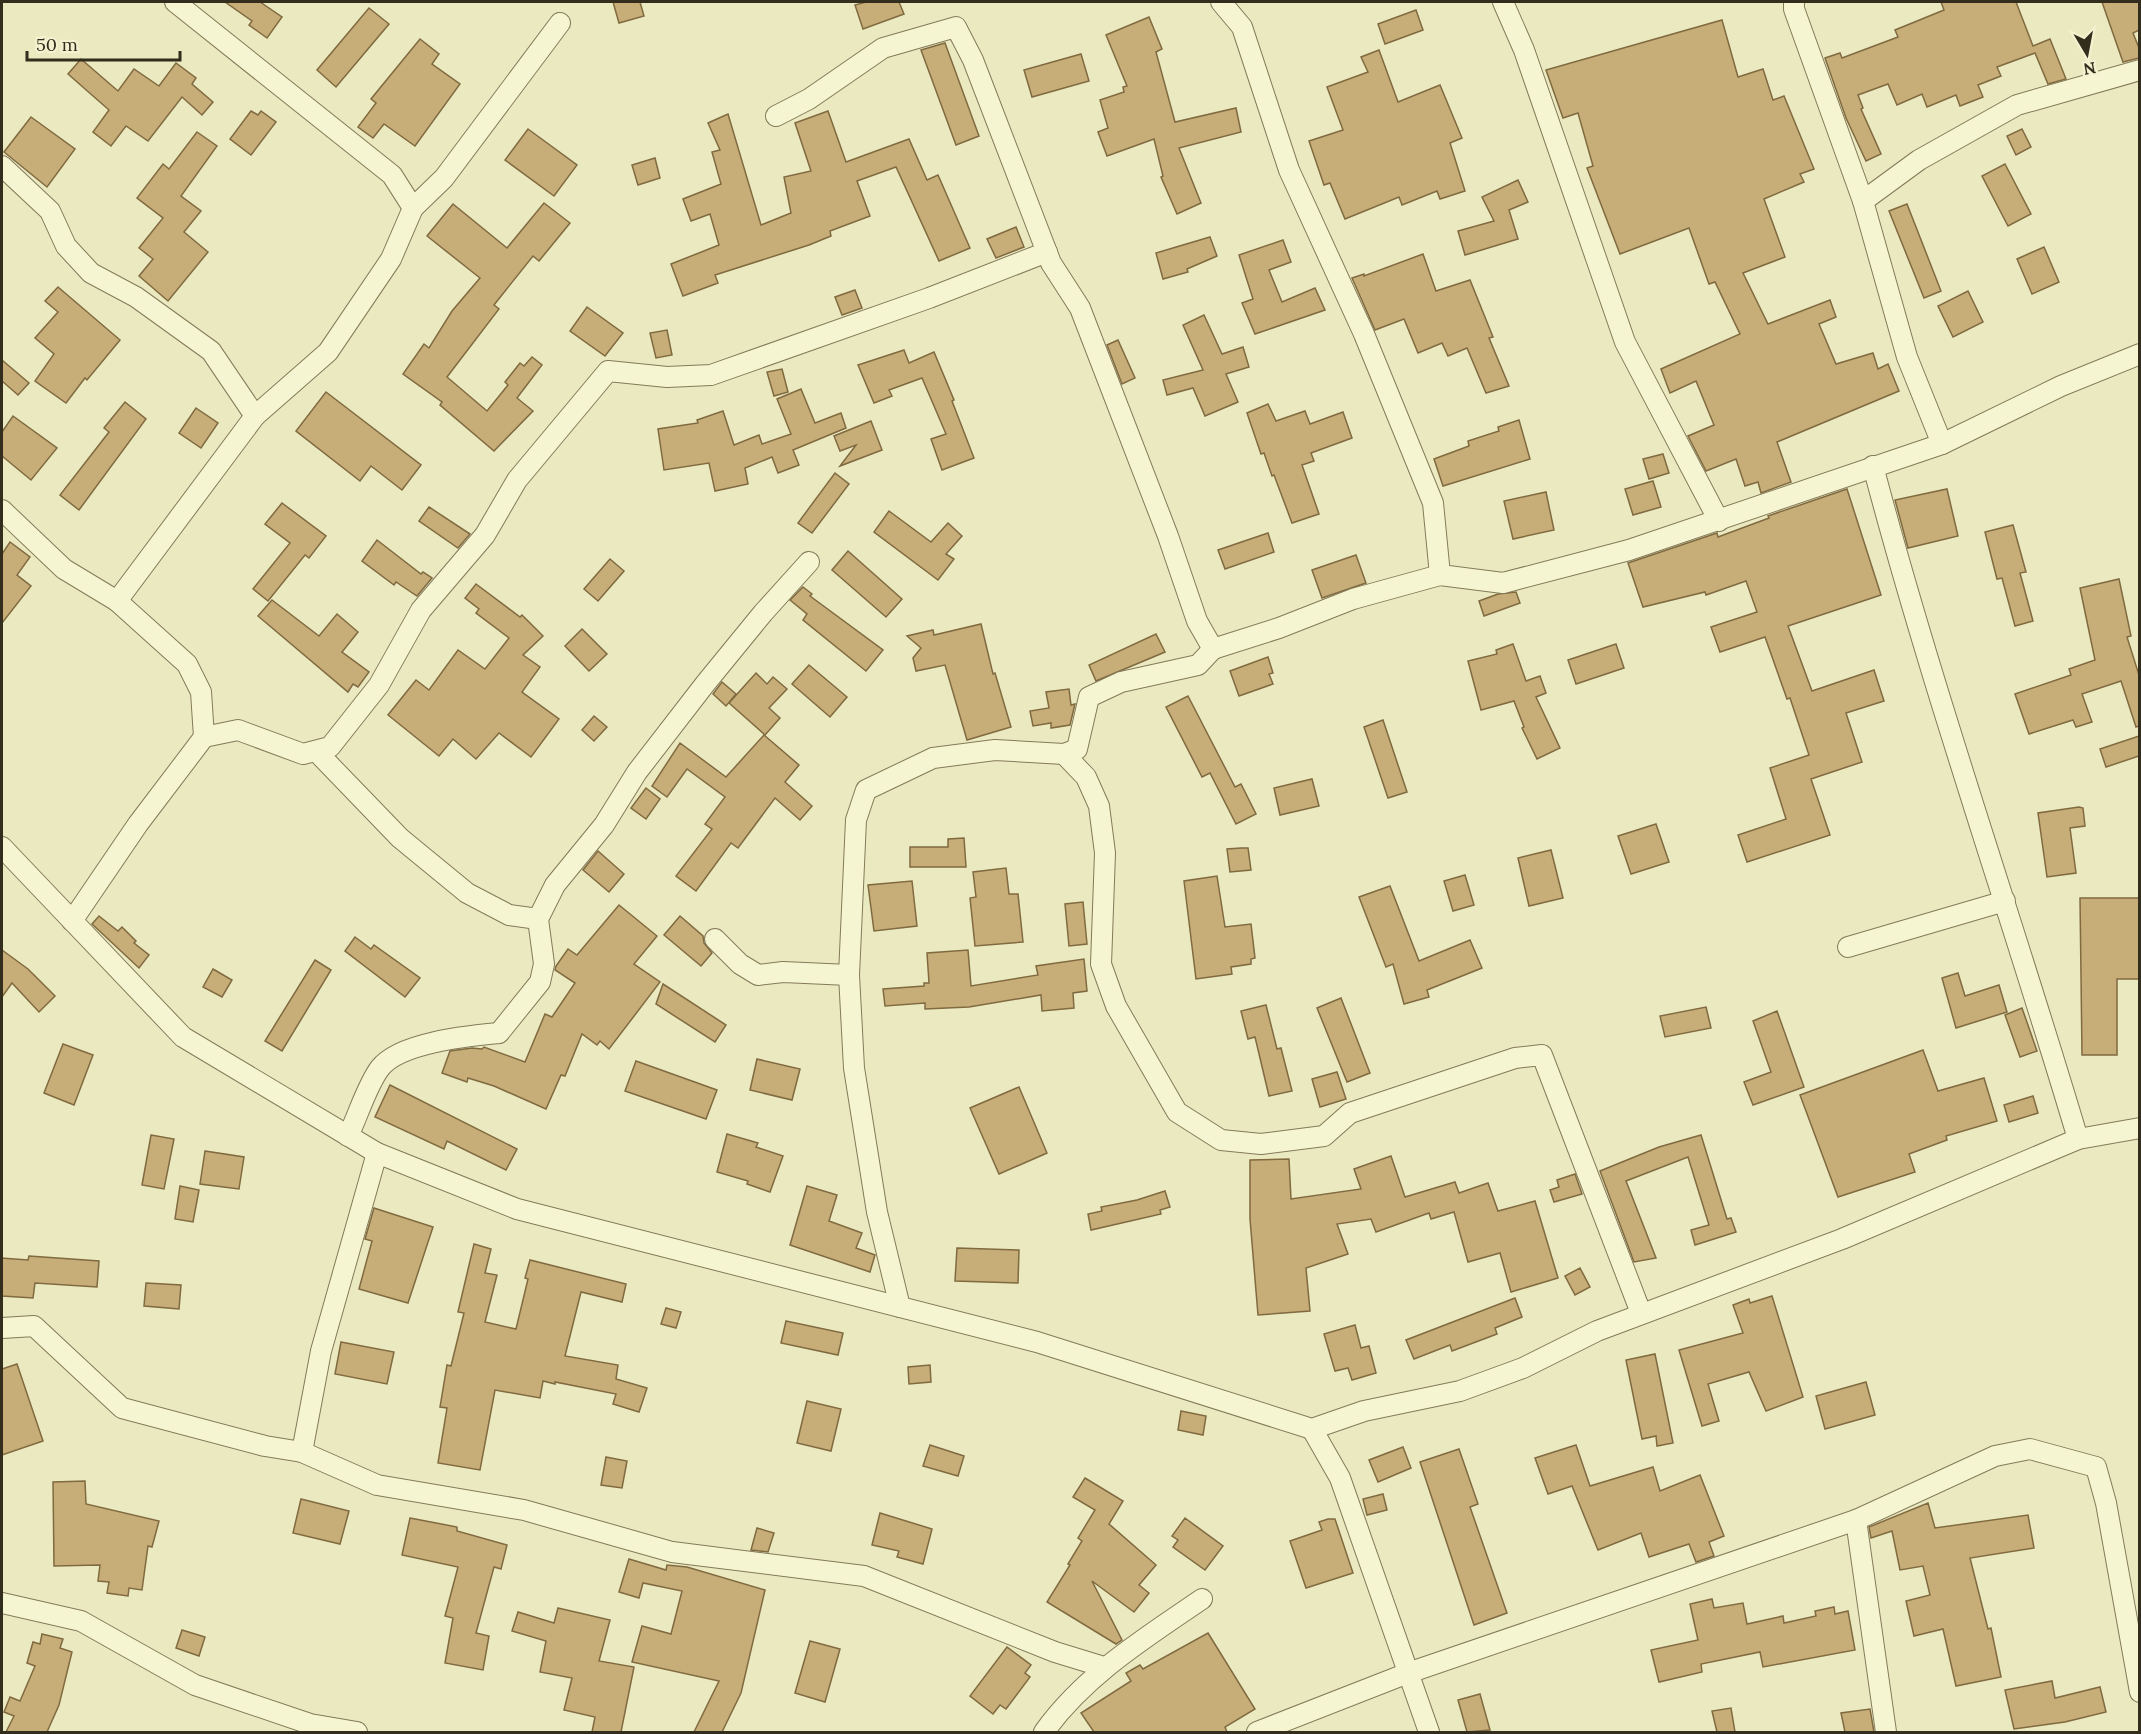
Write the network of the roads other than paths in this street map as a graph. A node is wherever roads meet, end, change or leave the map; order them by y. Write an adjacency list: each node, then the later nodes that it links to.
1 (175, 2): 10 (street)
2 (1221, 2): 19 (street)
3 (1503, 2): 17 (street)
4 (1794, 2): 9 (street)
5 (560, 23): 10 (street)
6 (2139, 70): 9 (street)
7 (776, 116): 11 (street)
8 (2, 166): 13 (street)
9 (1863, 201): 14 (street)
10 (413, 208): 13 (street)
11 (1047, 252): 21 (street); 23 (street)
12 (2139, 354): 14 (street)
13 (255, 416): 20 (street)
14 (1942, 444): 15 (street)
15 (1873, 466): 17 (street); 26 (street)
16 (2, 510): 20 (street)
17 (1719, 521): 19 (street)
18 (809, 562): 27 (street)
19 (1440, 575): 21 (street)
20 (117, 601): 22 (street)
21 (1213, 649): 24 (street)
22 (204, 737): 23 (street); 28 (street)
23 (316, 751): 27 (street)
24 (1064, 754): 31 (street); 37 (street)
25 (2, 847): 28 (street)
26 (2005, 901): 30 (street); 34 (street)
27 (538, 919): 33 (street)
28 (72, 921): 33 (street)
29 (715, 939): 31 (street)
30 (1848, 947)
31 (849, 975): 36 (street)
32 (2139, 1128): 34 (street)
33 (348, 1136): 35 (street)
34 (2078, 1139): 37 (street)
35 (377, 1153): 36 (street); 40 (street)
36 (900, 1307): 39 (street)
37 (1641, 1313): 39 (street)
38 (2, 1328): 40 (street)
39 (1312, 1429): 45 (street)
40 (302, 1452): 44 (street)
41 (1856, 1520): 45 (street); 46 (street); 51 (street)
42 (1202, 1599): 44 (street)
43 (2, 1603): 47 (street)
44 (1104, 1667): 48 (street)
45 (1408, 1673): 49 (street); 50 (street)
46 (2139, 1692)
47 (357, 1732)
48 (1044, 1732)
49 (1257, 1732)
50 (1429, 1732)
51 (1886, 1732)

